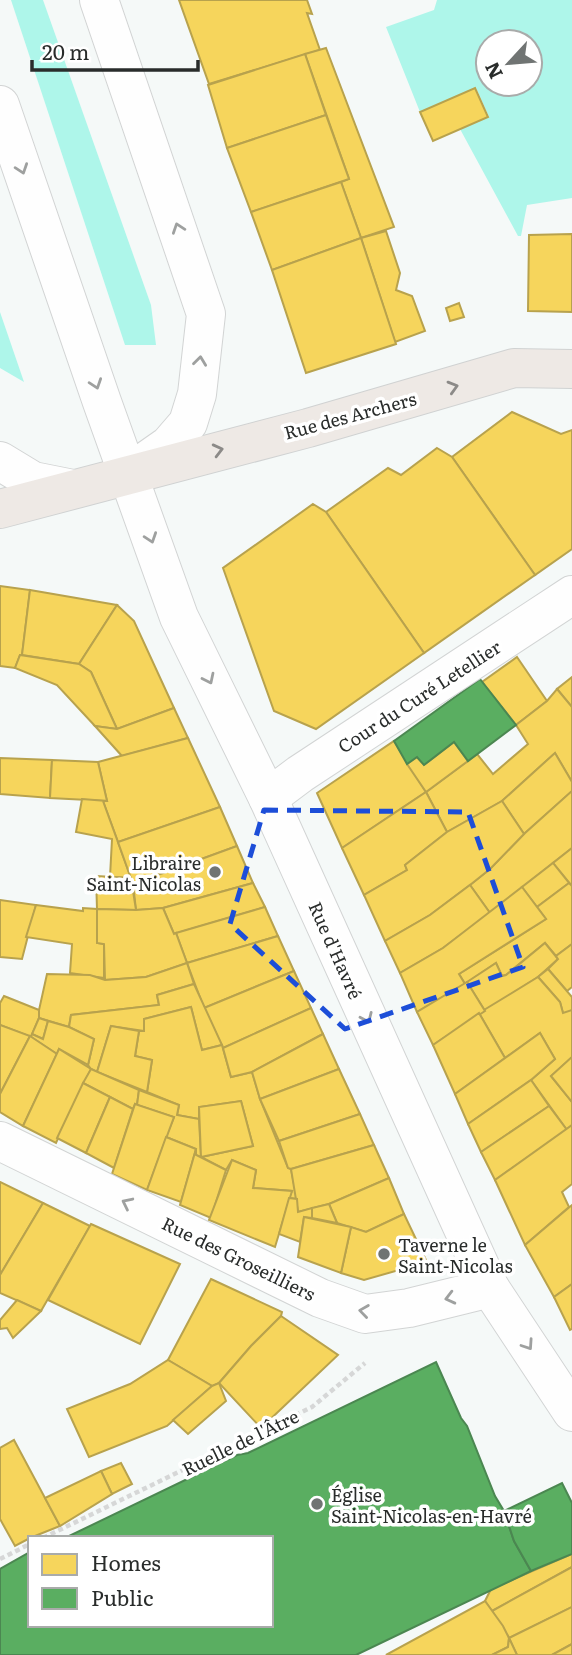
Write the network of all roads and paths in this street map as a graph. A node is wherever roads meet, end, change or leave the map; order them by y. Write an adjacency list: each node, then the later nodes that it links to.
1 (99, 0): 5 (street, one-way to 1)
2 (0, 105): 5 (street, Rue d'Havré, one-way to 5)
3 (572, 369): 5 (main road, Rue des Archers, one-way to 3)
4 (0, 461): 6 (street)
5 (128, 473): 6 (main road, Rue des Archers); 9 (street, Rue d'Havré, one-way to 9)
6 (73, 489): 7 (main road, Rue des Archers)
7 (0, 509)
8 (572, 595): 9 (street, Cour du Curé Letellier)
9 (268, 798): 11 (street, Rue d'Havré, one-way to 11)
10 (0, 1141): 12 (street, Rue des Groseilliers, one-way to 10)
11 (490, 1288): 12 (street, Rue des Groseilliers, one-way to 12); 13 (street, Rue d'Havré, one-way to 13)
12 (410, 1308): 14 (path, Ruelle de l'Âtre)
13 (572, 1412)
14 (47, 1536)
15 (28, 1545): 16 (path)
16 (0, 1559)

